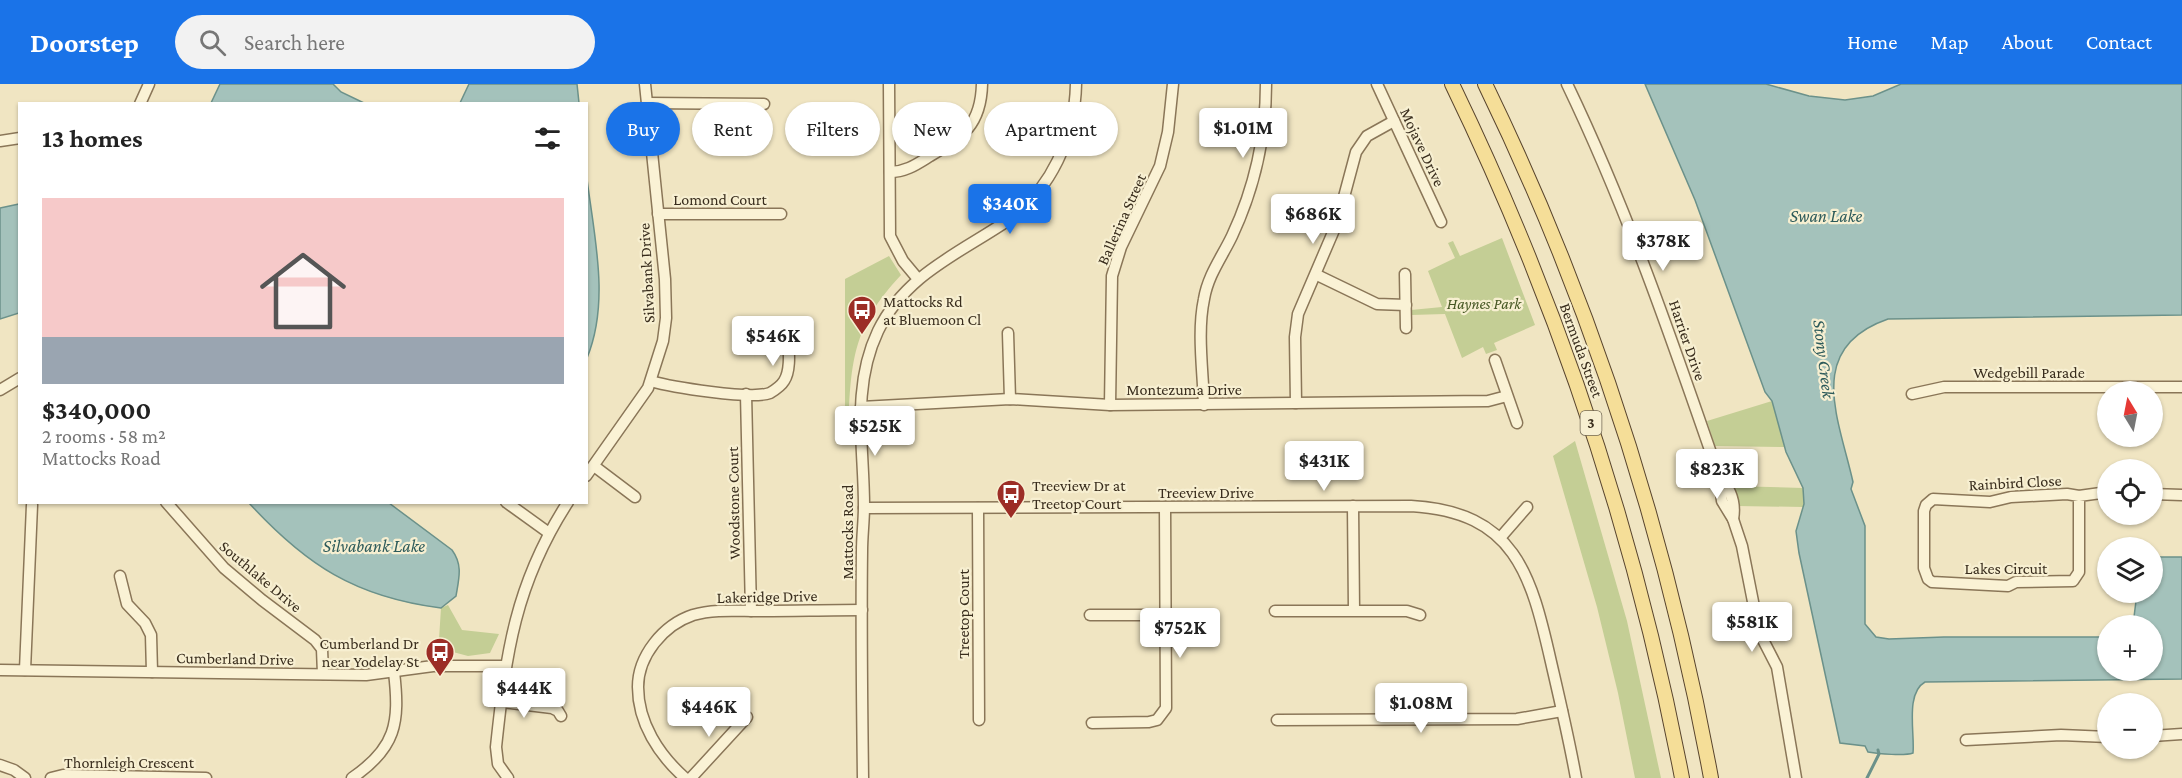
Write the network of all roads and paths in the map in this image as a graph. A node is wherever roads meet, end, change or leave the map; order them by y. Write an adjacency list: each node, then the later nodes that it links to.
1 (149, 84): 12 (street)
2 (645, 84): 13 (street, Silvabank Drive)
3 (889, 84): 18 (street)
4 (982, 84): 18 (street)
5 (1076, 84): 24 (street, Mattocks Road)
6 (1173, 84): 39 (street, Ballerina Street)
7 (1266, 84): 40 (street)
8 (1377, 84): 14 (street, Mojave Drive)
9 (1452, 84): 97 (main road, Bermuda Street / 3)
10 (1485, 84): 98 (main road, Bermuda Street / 3)
11 (1567, 84): 99 (street, Harrier Drive)
12 (141, 102)
13 (647, 102)
14 (1394, 121): 21 (street, Mojave Drive); 23 (street)
15 (18, 138): 16 (street)
16 (0, 141)
17 (652, 156): 19 (street, Silvabank Drive)
18 (890, 172): 24 (street)
19 (658, 214): 20 (street, Lomond Court); 31 (street, Silvabank Drive)
20 (781, 214)
21 (1442, 222)
22 (1405, 274): 25 (street)
23 (1317, 275): 25 (street); 38 (street)
24 (918, 279): 41 (street, Mattocks Road)
25 (1406, 305): 26 (street)
26 (1406, 328)
27 (788, 331): 34 (street)
28 (1008, 333): 37 (street)
29 (1495, 360): 36 (street)
30 (18, 379): 33 (street)
31 (651, 381): 34 (street); 43 (street, Silvabank Drive)
32 (2182, 387): 35 (street, Wedgebill Parade)
33 (0, 390)
34 (746, 394): 66 (street, Woodstone Court)
35 (1912, 394)
36 (1507, 396): 38 (street, Montezuma Drive); 42 (street)
37 (1010, 399): 39 (street, Montezuma Drive); 41 (street, Montezuma Drive)
38 (1296, 403): 40 (street, Montezuma Drive)
39 (1110, 405): 40 (street, Montezuma Drive)
40 (1203, 405)
41 (861, 407): 58 (street, Mattocks Road)
42 (1517, 423)
43 (594, 466): 44 (street, Silvabank Drive); 49 (street)
44 (588, 474)
45 (2097, 494): 48 (street, Rainbird Close)
46 (2163, 494): 47 (street)
47 (2182, 495)
48 (2079, 496): 54 (street, Rainbird Close); 54 (street, Lakes Circuit)
49 (635, 497)
50 (168, 504): 75 (street, Southlake Drive)
51 (509, 504): 60 (street)
52 (567, 504): 60 (street)
53 (32, 505): 72 (street)
54 (1926, 505)
55 (1353, 506): 56 (street, Treeview Drive); 61 (street, Treeview Drive); 65 (street)
56 (1165, 507): 59 (street, Treeview Drive); 68 (street)
57 (1527, 507): 61 (street)
58 (864, 508): 59 (street, Treeview Drive); 63 (street, Mattocks Road)
59 (978, 508): 80 (street, Treetop Court)
60 (549, 533): 70 (street)
61 (1500, 538): 77 (street, Treeview Drive)
62 (120, 576): 73 (street)
63 (862, 610): 66 (street, Lakeridge Drive); 95 (street, Mattocks Road)
64 (1275, 610): 65 (street)
65 (1354, 610): 69 (street)
66 (751, 611): 93 (street, Lakeridge Drive)
67 (1090, 615): 68 (street)
68 (1166, 615): 82 (street)
69 (1420, 615)
70 (504, 666): 74 (street, Cumberland Drive); 76 (street)
71 (0, 670): 72 (street, Cumberland Drive)
72 (26, 670): 73 (street, Cumberland Drive)
73 (152, 672): 75 (street, Cumberland Drive)
74 (394, 672): 75 (street, Cumberland Drive); 91 (street)
75 (323, 674)
76 (501, 702): 78 (street); 92 (street)
77 (1562, 711): 81 (street); 96 (street, Treeview Drive)
78 (561, 717)
79 (747, 717): 94 (street)
80 (979, 720)
81 (1276, 720)
82 (1092, 723)
83 (2182, 734): 84 (street)
84 (2163, 735)
85 (2097, 737): 86 (street)
86 (1966, 740)
87 (0, 765): 88 (street)
88 (25, 778)
89 (51, 778): 90 (street, Thornleigh Crescent)
90 (206, 778)
91 (352, 778)
92 (508, 778)
93 (685, 778)
94 (691, 778)
95 (863, 778)
96 (1576, 778)
97 (1682, 778)
98 (1711, 778)
99 (1796, 778)

